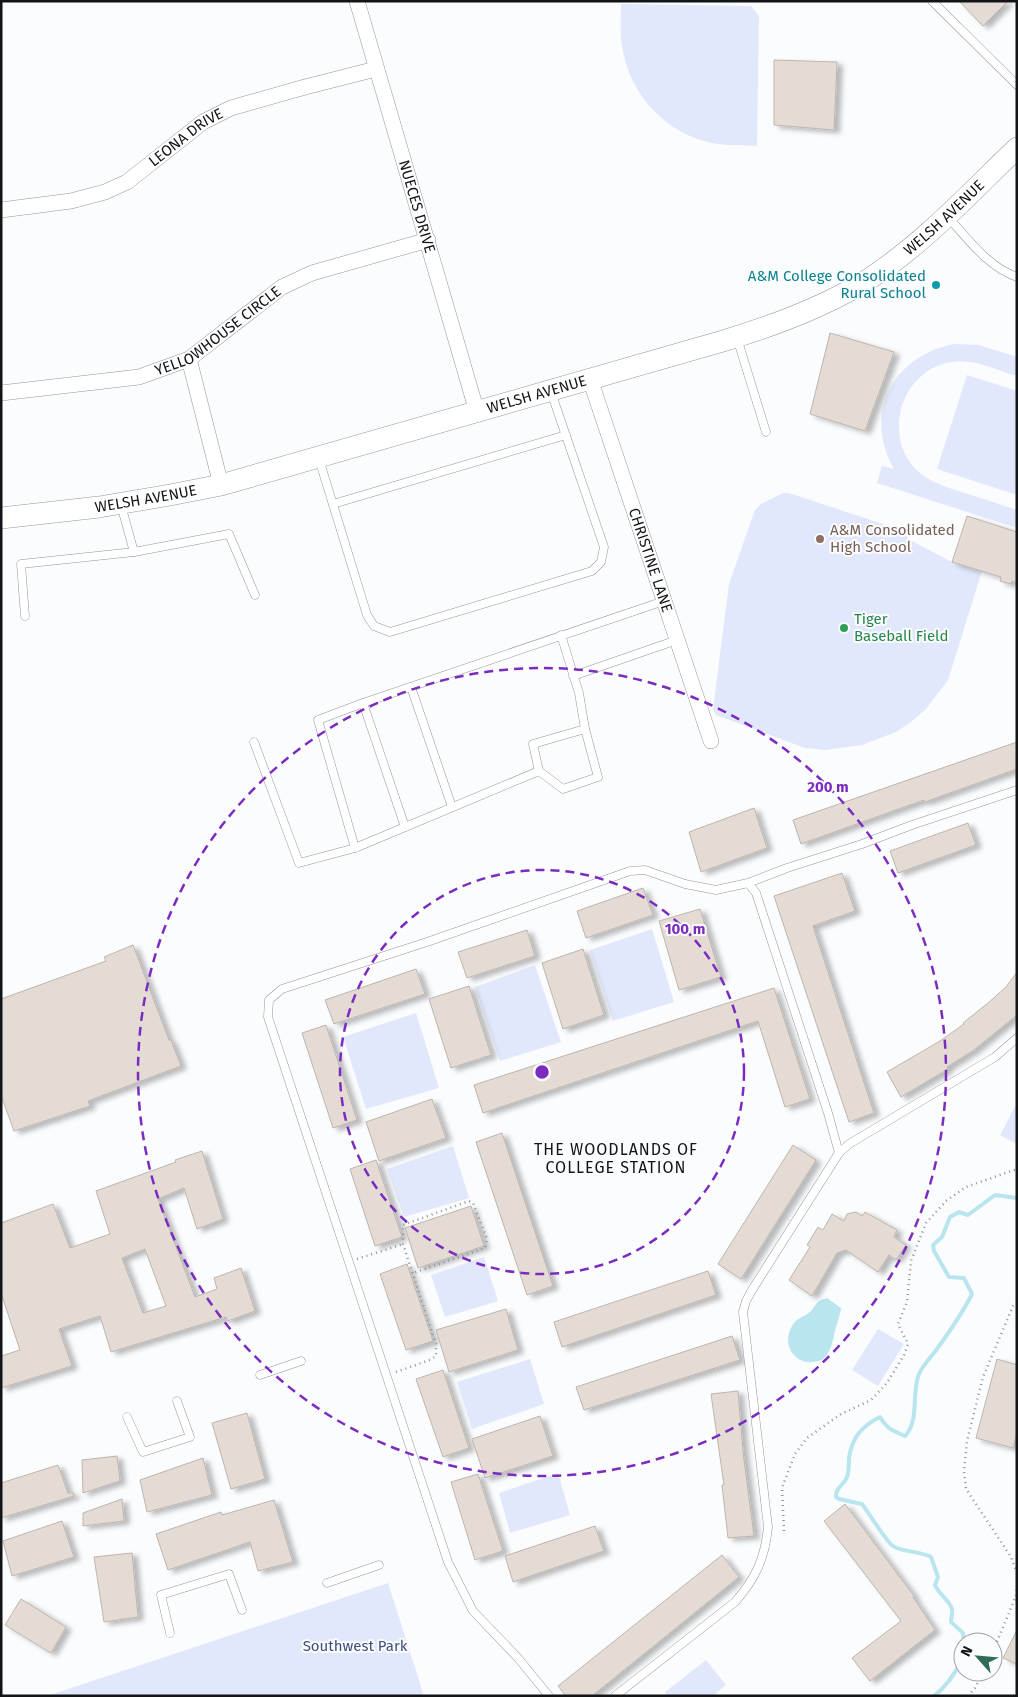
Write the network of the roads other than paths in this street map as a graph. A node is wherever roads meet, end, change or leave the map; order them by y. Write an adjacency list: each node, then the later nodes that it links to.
1 (357, 1): 3 (street, NUECES DRIVE)
2 (932, 1): 4 (lane)
3 (376, 69): 6 (street, LEONA DRIVE); 8 (street, NUECES DRIVE)
4 (1017, 86)
5 (1017, 148): 7 (main road, WELSH AVENUE)
6 (1, 210)
7 (947, 216): 9 (lane); 10 (main road, WELSH AVENUE)
8 (428, 240): 11 (street, YELLOWHOUSE CIRCLE); 15 (street, NUECES DRIVE)
9 (1016, 276)
10 (737, 336): 12 (main road, WELSH AVENUE); 16 (lane)
11 (189, 359): 14 (street, YELLOWHOUSE CIRCLE); 19 (street)
12 (590, 379): 13 (main road, WELSH AVENUE); 25 (street, CHRISTINE LANE)
13 (550, 391): 15 (main road, WELSH AVENUE); 17 (lane)
14 (1, 393)
15 (477, 412): 18 (main road, WELSH AVENUE)
16 (766, 432)
17 (566, 436): 21 (lane); 21 (lane)
18 (318, 457): 19 (main road, WELSH AVENUE); 21 (lane)
19 (221, 485): 20 (main road, WELSH AVENUE)
20 (120, 503): 22 (main road, WELSH AVENUE); 23 (lane)
21 (333, 504)
22 (1, 518)
23 (134, 552): 24 (lane); 26 (lane)
24 (255, 595)
25 (664, 601): 27 (lane); 28 (street, CHRISTINE LANE)
26 (25, 616)
27 (561, 635): 29 (lane); 30 (lane)
28 (677, 640): 29 (lane); 33 (street, CHRISTINE LANE)
29 (573, 676): 32 (lane)
30 (411, 687): 31 (lane); 37 (lane)
31 (364, 703): 38 (lane); 39 (lane)
32 (585, 729): 35 (lane); 35 (lane)
33 (711, 741)
34 (254, 742): 39 (lane)
35 (539, 771): 37 (lane)
36 (1017, 790): 40 (lane)
37 (452, 807): 38 (lane)
38 (405, 827): 39 (lane)
39 (356, 848)
40 (748, 884): 42 (lane); 51 (lane)
41 (1017, 1038): 42 (lane)
42 (838, 1153): 52 (lane)
43 (302, 1361): 44 (lane)
44 (260, 1375)
45 (177, 1401): 46 (lane)
46 (127, 1417)
47 (379, 1565): 48 (lane)
48 (327, 1582)
49 (242, 1610): 50 (lane)
50 (170, 1633)
51 (549, 1696)
52 (615, 1696)

